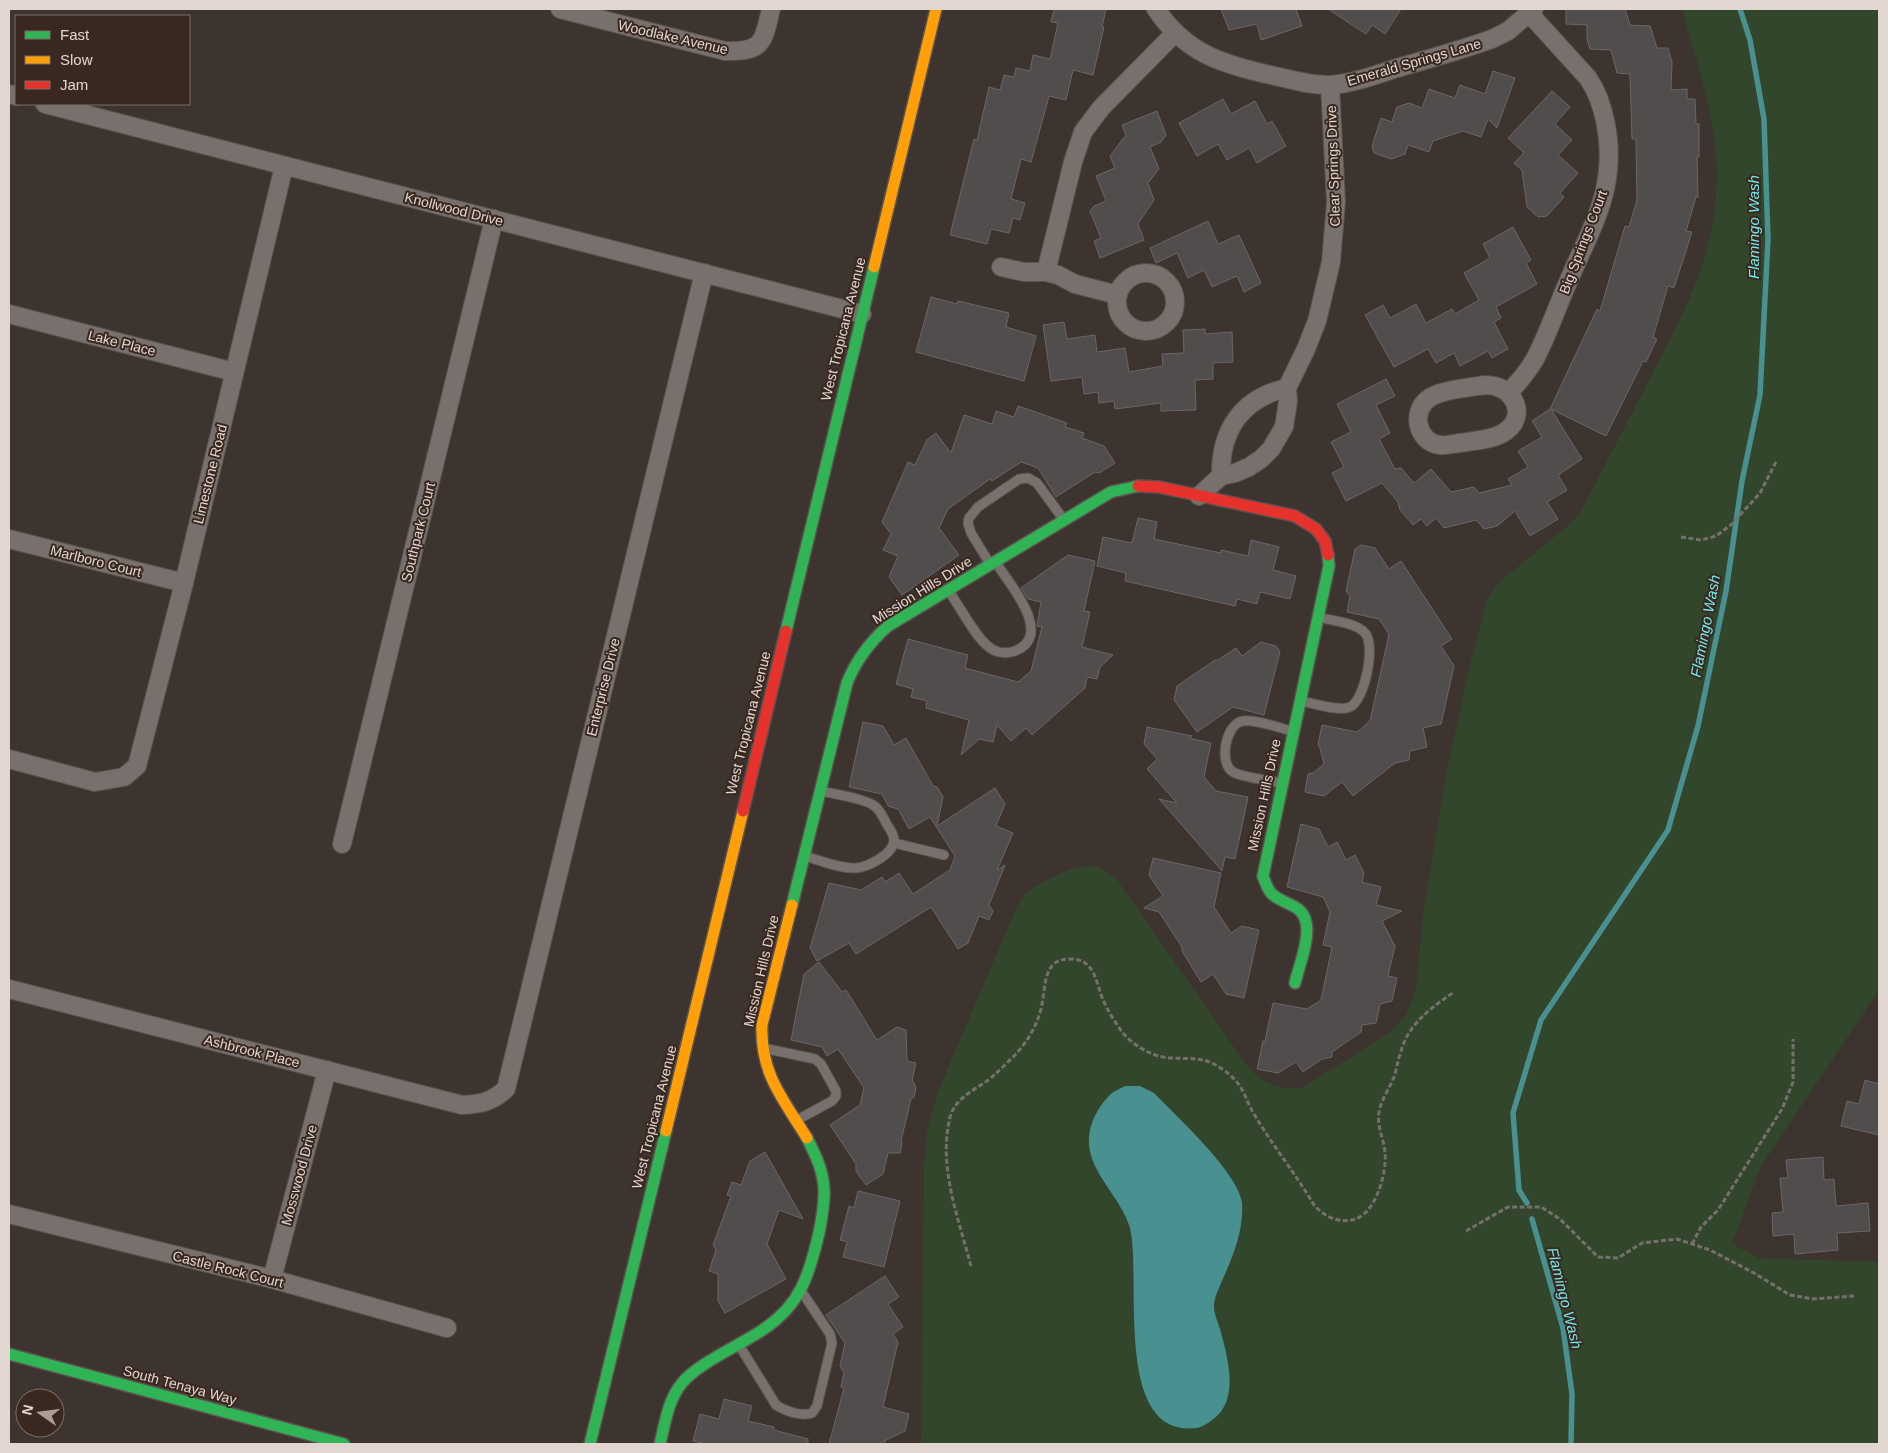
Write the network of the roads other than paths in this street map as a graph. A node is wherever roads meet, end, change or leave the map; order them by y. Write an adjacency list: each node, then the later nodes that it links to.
1 (560, 9): 2 (street, Woodlake Avenue)
2 (771, 9)
3 (936, 9): 16 (street, West Tropicana Avenue)
4 (1156, 9): 6 (street, Emerald Springs Lane)
5 (1532, 11): 7 (street, Emerald Springs Lane); 19 (street, Big Springs Court)
6 (1175, 32): 7 (street, Emerald Springs Lane); 12 (street)
7 (1330, 85): 18 (street, Clear Springs Drive)
8 (49, 105): 9 (street, Knollwood Drive)
9 (284, 166): 10 (street, Knollwood Drive); 17 (street, Limestone Road)
10 (494, 219): 13 (street, Knollwood Drive); 34 (street, Southpark Court)
11 (1001, 267): 12 (street)
12 (1046, 272): 14 (street)
13 (704, 273): 16 (street, Knollwood Drive); 41 (street, Enterprise Drive)
14 (1118, 295)
15 (9, 314): 17 (street, Lake Place)
16 (862, 314): 50 (street, West Tropicana Avenue)
17 (234, 372): 25 (street, Limestone Road)
18 (1287, 388): 20 (street); 20 (street, Clear Springs Drive)
19 (1509, 392): 19 (street)
20 (1221, 476): 21 (street, Clear Springs Drive)
21 (1199, 496): 22 (street, Mission Hills Drive); 27 (street, Mission Hills Drive)
22 (1064, 520): 24 (street, Mission Hills Drive); 24 (lane)
23 (9, 539): 25 (street, Marlboro Court)
24 (993, 563): 26 (street, Mission Hills Drive); 26 (lane)
25 (184, 583): 30 (street, Limestone Road)
26 (948, 590): 32 (street, Mission Hills Drive)
27 (1318, 618): 28 (street, Mission Hills Drive); 28 (lane)
28 (1300, 701): 29 (street, Mission Hills Drive)
29 (1294, 731): 31 (street, Mission Hills Drive); 31 (lane)
30 (9, 758)
31 (1282, 783): 37 (street, Mission Hills Drive)
32 (820, 790): 33 (lane); 36 (street, Mission Hills Drive)
33 (894, 843): 35 (lane); 36 (lane)
34 (342, 844)
35 (944, 855)
36 (804, 856): 39 (street, Mission Hills Drive)
37 (1295, 983)
38 (9, 989): 40 (street, Ashbrook Place)
39 (762, 1048): 42 (street, Mission Hills Drive); 42 (lane)
40 (327, 1070): 41 (street, Ashbrook Place); 44 (street, Mosswood Drive)
41 (496, 1097)
42 (797, 1120): 45 (street, Mission Hills Drive)
43 (9, 1214): 44 (street, Castle Rock Court)
44 (272, 1279): 46 (street, Castle Rock Court)
45 (802, 1291): 47 (street, Mission Hills Drive); 47 (lane)
46 (446, 1328)
47 (738, 1345): 51 (street, Mission Hills Drive)
48 (9, 1354): 49 (street, South Tenaya Way)
49 (344, 1444)
50 (590, 1444)
51 (660, 1444)

